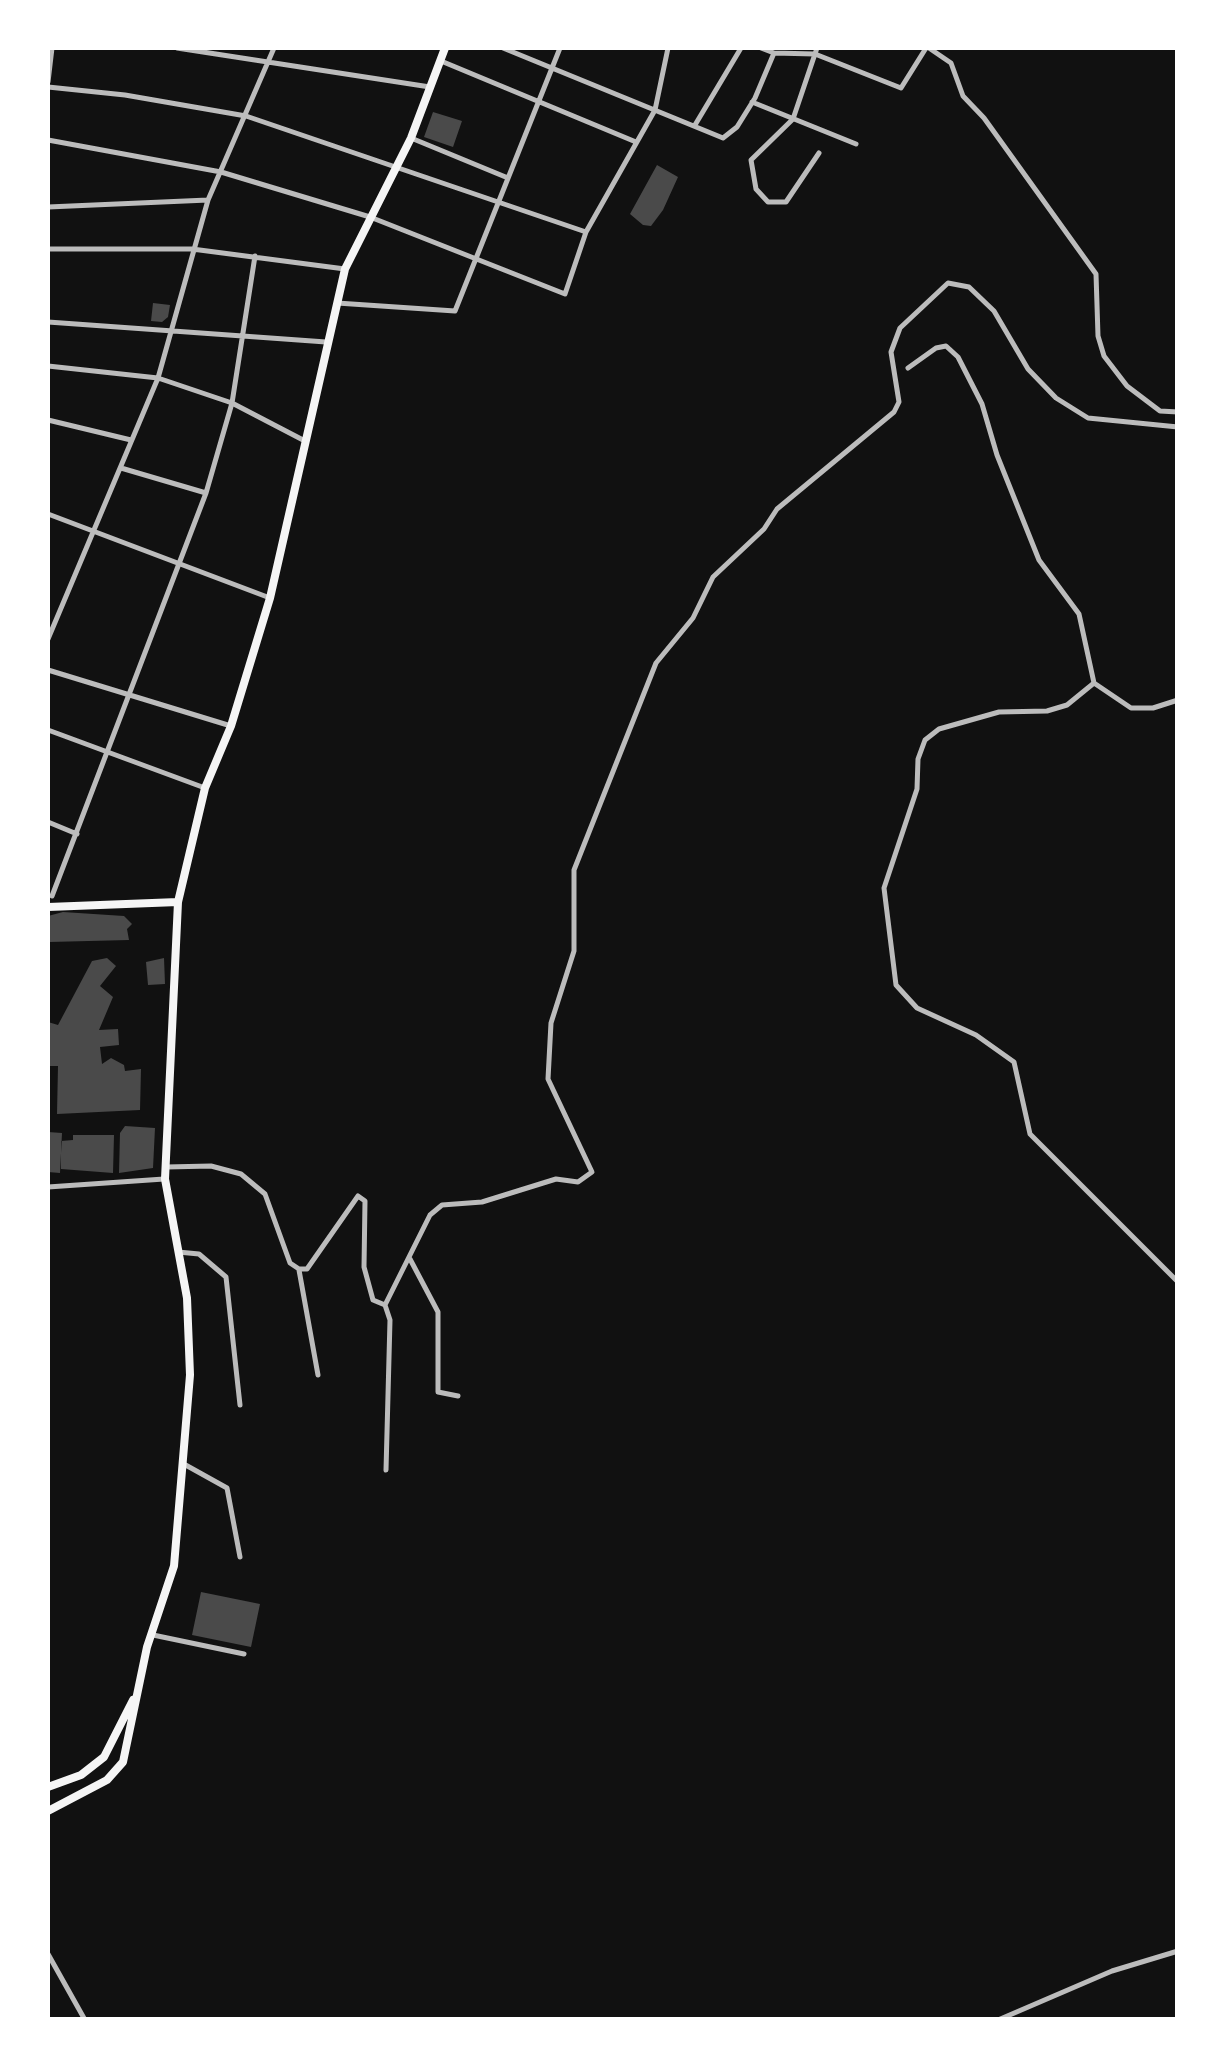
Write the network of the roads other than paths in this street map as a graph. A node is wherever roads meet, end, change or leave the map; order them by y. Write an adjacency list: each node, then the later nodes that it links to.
1 (52, 48): 16 (street)
2 (177, 48): 13 (street)
3 (274, 48): 13 (street)
4 (445, 48): 14 (main road)
5 (503, 48): 15 (street)
6 (560, 48): 15 (street)
7 (668, 48): 20 (street)
8 (741, 48): 23 (street)
9 (761, 48): 12 (street)
10 (928, 48): 11 (street); 53 (street)
11 (816, 50): 12 (street); 22 (street)
12 (774, 53): 19 (street)
13 (268, 62): 17 (street); 21 (street)
14 (441, 62): 17 (main road); 18 (street)
15 (552, 68): 18 (street); 20 (street)
16 (48, 85): 21 (street)
17 (430, 88): 24 (main road)
18 (539, 102): 26 (street); 31 (street)
19 (752, 102): 22 (street); 23 (street)
20 (654, 110): 23 (street); 26 (street)
21 (246, 116): 29 (street); 30 (street)
22 (793, 119): 27 (street); 28 (street)
23 (695, 124)
24 (411, 138): 29 (main road); 31 (street)
25 (48, 140): 30 (street)
26 (636, 142): 36 (street)
27 (856, 144)
28 (819, 153)
29 (397, 164): 33 (street); 35 (main road)
30 (221, 172): 32 (street); 35 (street)
31 (508, 178): 33 (street)
32 (208, 200): 34 (street); 38 (street)
33 (498, 201): 36 (street); 40 (street)
34 (48, 207)
35 (370, 217): 40 (street); 41 (main road)
36 (586, 232): 40 (street)
37 (48, 250): 38 (street)
38 (192, 250): 39 (street); 44 (street)
39 (256, 256): 41 (street); 45 (street)
40 (477, 259): 42 (street)
41 (344, 269): 42 (main road)
42 (334, 302): 47 (main road)
43 (48, 322): 44 (street)
44 (174, 329): 45 (street); 51 (street)
45 (243, 335): 47 (street); 52 (street)
46 (1178, 340): 48 (street)
47 (326, 342): 57 (main road)
48 (1178, 358)
49 (48, 366): 51 (street)
50 (908, 368): 68 (street)
51 (158, 378): 52 (street); 56 (street)
52 (232, 403): 57 (street); 59 (street)
53 (1178, 412)
54 (48, 420): 56 (street)
55 (1178, 427): 84 (street)
56 (131, 440): 58 (street)
57 (307, 442): 63 (main road)
58 (121, 468): 59 (street); 61 (street)
59 (206, 493): 62 (street)
60 (48, 514): 61 (street)
61 (94, 531): 62 (street); 65 (street)
62 (177, 564): 63 (street); 69 (street)
63 (270, 598): 71 (main road)
64 (48, 618): 65 (street)
65 (56, 621): 66 (street)
66 (48, 639)
67 (48, 670): 69 (street)
68 (1094, 684): 70 (street); 86 (street)
69 (127, 694): 71 (street); 73 (street)
70 (1178, 700)
71 (230, 726): 74 (main road)
72 (48, 730): 73 (street)
73 (108, 752): 74 (street); 76 (street)
74 (205, 788): 78 (main road)
75 (48, 822): 76 (street)
76 (77, 834): 77 (street)
77 (52, 896)
78 (178, 902): 79 (main road); 80 (main road)
79 (48, 906)
80 (166, 1167): 81 (main road); 85 (street)
81 (165, 1179): 82 (street); 83 (main road)
82 (48, 1187)
83 (178, 1252): 90 (street); 91 (main road)
84 (410, 1259): 87 (street); 89 (street)
85 (300, 1269): 87 (street); 88 (street)
86 (1178, 1282)
87 (386, 1304): 92 (street)
88 (318, 1374)
89 (458, 1396)
90 (240, 1405)
91 (182, 1463): 93 (street); 94 (main road)
92 (386, 1470)
93 (240, 1557)
94 (153, 1635): 95 (street); 96 (main road)
95 (244, 1654)
96 (137, 1692): 97 (main road); 98 (main road)
97 (48, 1787)
98 (48, 1811)
99 (1178, 1951): 102 (street)
100 (48, 1954): 101 (street)
101 (85, 2020)
102 (998, 2020)

